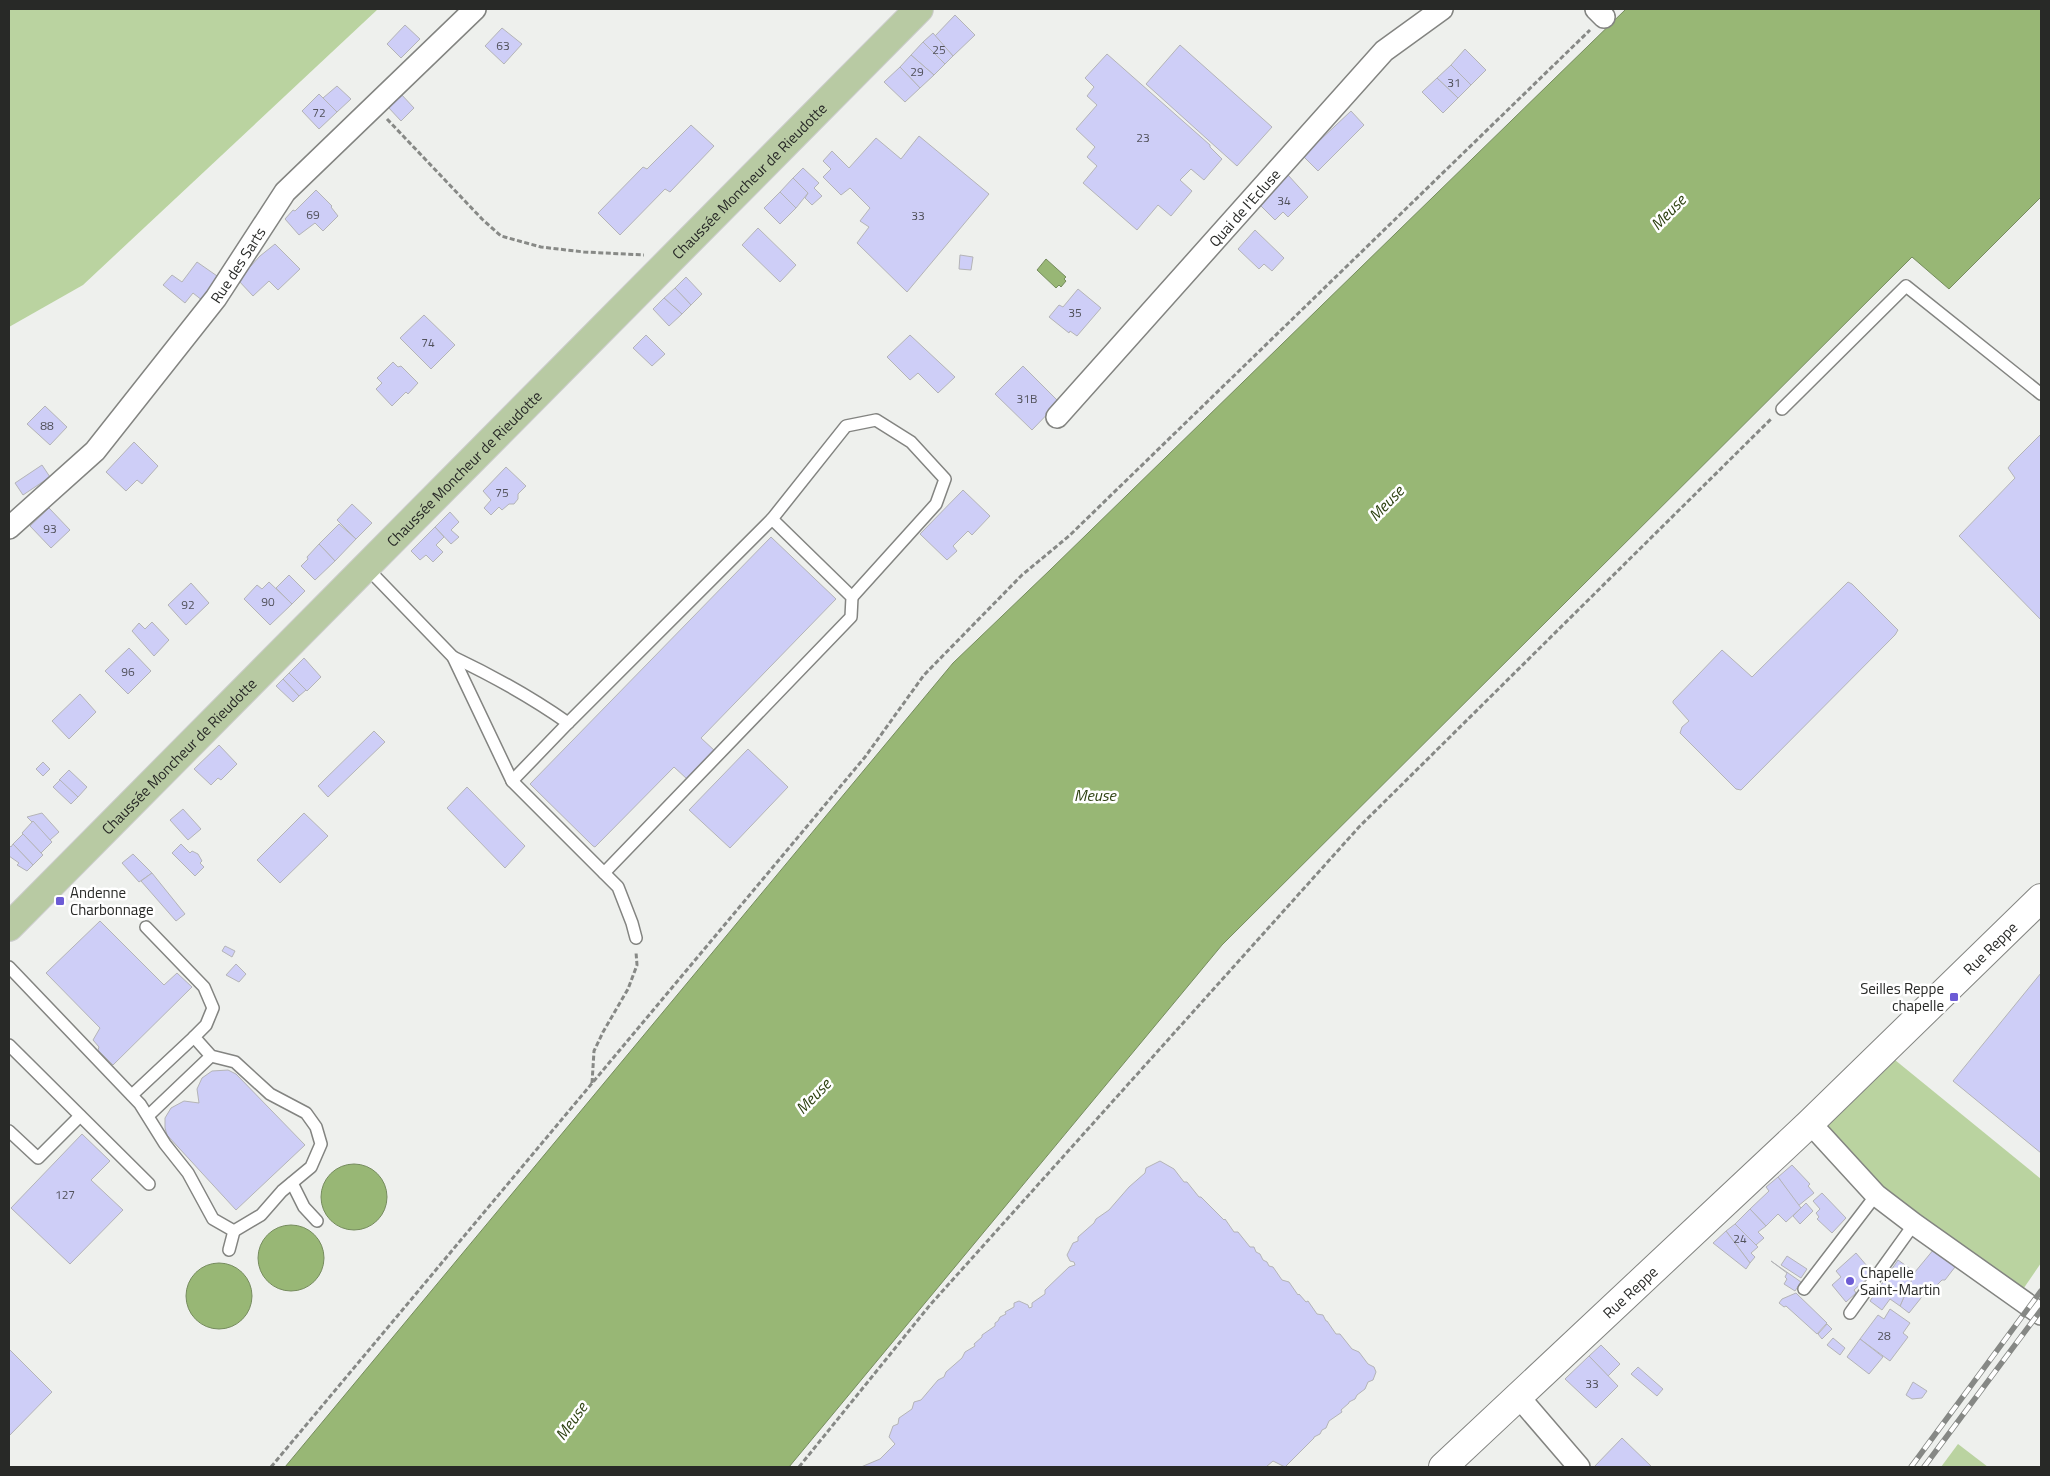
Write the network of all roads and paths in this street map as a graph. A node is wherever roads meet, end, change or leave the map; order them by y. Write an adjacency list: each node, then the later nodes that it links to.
1 (475, 9): 5 (street, Rue des Sarts)
2 (919, 9): 6 (main road, Chaussée Moncheur de Rieudotte)
3 (1442, 9): 9 (street, Quai de l'Ecluse)
4 (1600, 13): 26 (path)
5 (374, 106): 6 (path); 11 (street, Rue des Sarts)
6 (675, 256): 12 (main road, Chaussée Moncheur de Rieudotte)
7 (2041, 394): 8 (lane)
8 (1782, 409): 44 (path)
9 (1057, 417)
10 (772, 519): 13 (lane); 13 (lane); 15 (lane)
11 (9, 528)
12 (367, 568): 14 (lane); 19 (main road, Chaussée Moncheur de Rieudotte)
13 (852, 597): 17 (lane)
14 (453, 657): 15 (lane); 16 (lane)
15 (568, 723): 16 (lane)
16 (512, 782): 17 (lane)
17 (604, 873): 21 (lane)
18 (2041, 898): 30 (main road, Rue Reppe)
19 (9, 927)
20 (146, 927): 23 (lane)
21 (636, 938): 26 (path)
22 (9, 967): 27 (lane)
23 (194, 1037): 25 (lane); 27 (lane)
24 (9, 1045): 28 (lane)
25 (211, 1056): 29 (lane); 32 (lane)
26 (592, 1084): 43 (path)
27 (132, 1095): 29 (lane)
28 (80, 1116): 31 (lane); 33 (lane)
29 (148, 1116): 37 (lane)
30 (1810, 1123): 34 (street); 42 (main road, Rue Reppe)
31 (9, 1131)
32 (292, 1183): 35 (lane); 37 (lane)
33 (149, 1184)
34 (1876, 1195): 36 (street); 39 (lane)
35 (317, 1221)
36 (1914, 1224): 40 (lane); 41 (street)
37 (234, 1231): 38 (lane)
38 (229, 1250)
39 (1804, 1289)
40 (1850, 1313)
41 (2041, 1314)
42 (1518, 1396): 45 (main road, Rue Reppe); 46 (street)
43 (271, 1467)
44 (799, 1467)
45 (1443, 1467)
46 (1579, 1467)

